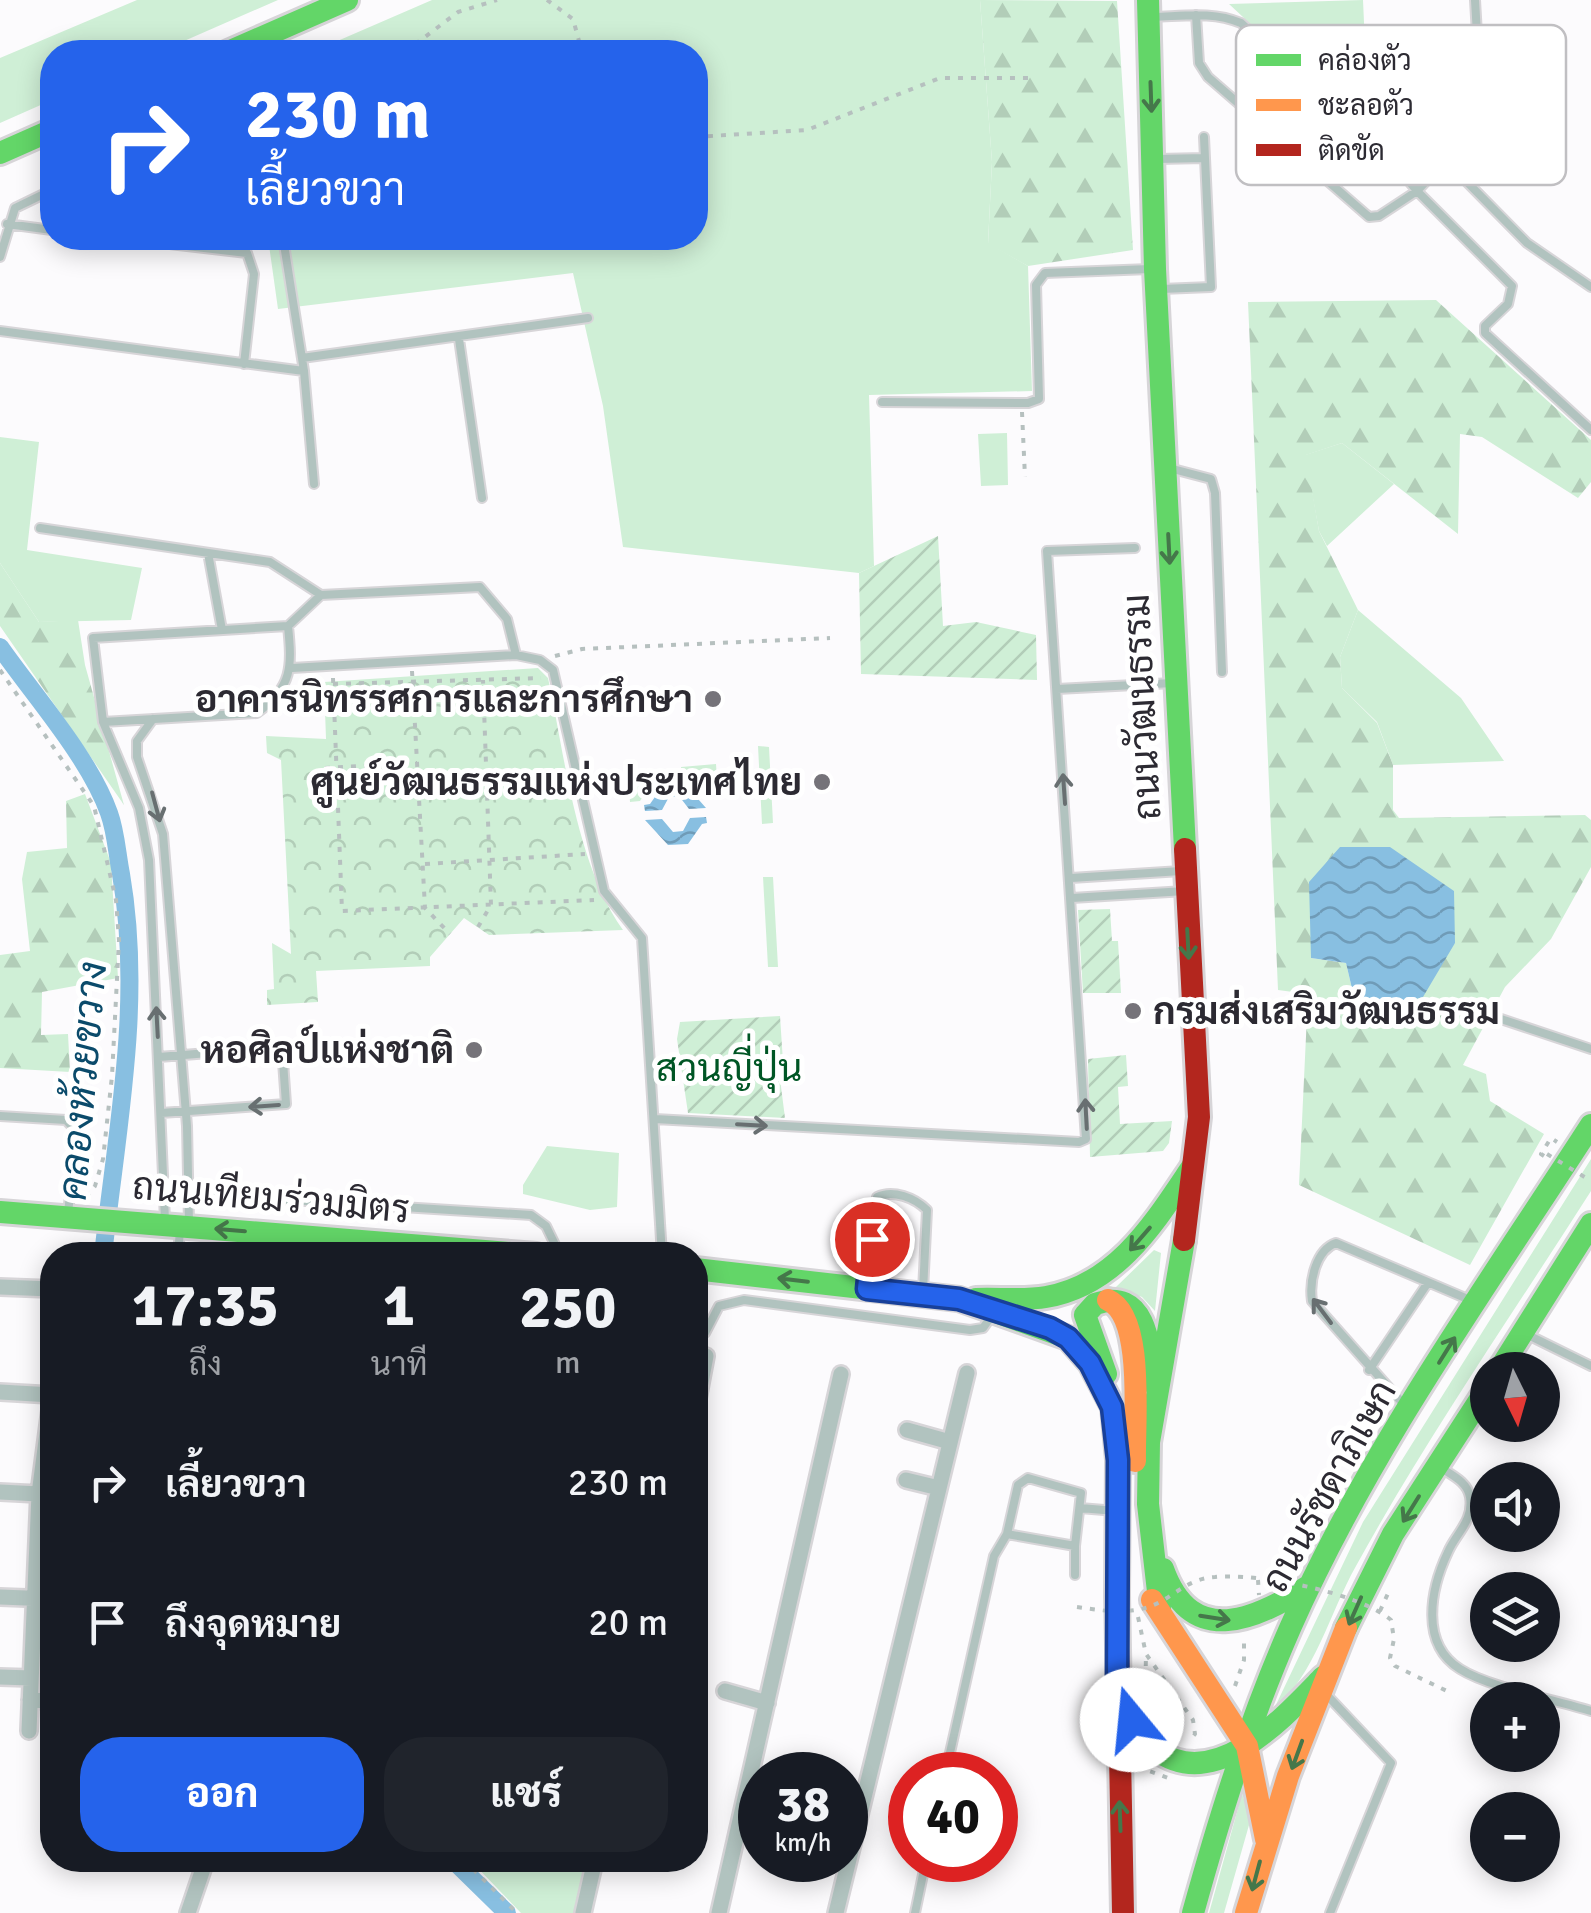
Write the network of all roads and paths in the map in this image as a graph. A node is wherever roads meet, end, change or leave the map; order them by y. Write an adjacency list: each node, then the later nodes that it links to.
1 (347, 0): 9 (street)
2 (497, 0): 10 (path)
3 (547, 0): 11 (path)
4 (1475, 0): 8 (lane)
5 (1148, 8): 6 (lane); 19 (street, ถนนวัฒนธรรม, one-way to 19)
6 (1196, 15): 7 (lane); 13 (lane)
7 (1243, 25)
8 (1476, 25)
9 (269, 40)
10 (421, 40)
11 (579, 40)
12 (1033, 78): 15 (path)
13 (1236, 101)
14 (40, 135): 17 (street)
15 (708, 136)
16 (1204, 137): 18 (lane)
17 (0, 153)
18 (1204, 158): 19 (lane); 31 (lane)
19 (1152, 159): 31 (street, ถนนวัฒนธรรม)
20 (1332, 185): 24 (lane)
21 (1412, 185): 24 (lane)
22 (1423, 185): 24 (lane)
23 (1470, 185): 32 (lane)
24 (1417, 191): 41 (lane)
25 (40, 196): 26 (lane)
26 (7, 224): 27 (lane); 30 (lane)
27 (40, 228)
28 (220, 250): 37 (lane)
29 (285, 250): 36 (lane)
30 (0, 257)
31 (1155, 279): 40 (lane); 42 (street, ถนนวัฒนธรรม)
32 (1591, 287)
33 (588, 318): 35 (lane)
34 (0, 331): 37 (lane)
35 (458, 339): 36 (lane); 45 (lane)
36 (302, 358): 38 (lane)
37 (244, 364): 38 (lane)
38 (304, 371): 44 (lane)
39 (882, 402): 40 (lane)
40 (1022, 403): 43 (path)
41 (1591, 430)
42 (1165, 467): 60 (lane); 63 (street, ถนนวัฒนธรรม, one-way to 63)
43 (1025, 478)
44 (314, 484)
45 (482, 498)
46 (40, 528): 48 (lane)
47 (1135, 548): 66 (lane)
48 (208, 553): 49 (lane); 51 (lane)
49 (320, 595): 50 (lane); 53 (lane)
50 (288, 626): 51 (lane); 58 (lane)
51 (222, 630): 68 (lane)
52 (830, 638): 55 (path)
53 (516, 655): 54 (lane); 55 (lane)
54 (482, 657): 56 (lane); 61 (path)
55 (540, 660): 92 (lane)
56 (411, 662): 57 (lane); 62 (path)
57 (332, 666): 58 (lane); 64 (path)
58 (292, 668): 67 (lane)
59 (0, 670): 99 (path)
60 (1222, 672)
61 (483, 678): 62 (path); 65 (path); 72 (path)
62 (412, 681): 64 (path); 69 (path)
63 (1176, 682): 66 (lane); 78 (street, ถนนวัฒนธรรม)
64 (333, 684): 71 (path)
65 (546, 685)
66 (1057, 689): 77 (lane, one-way to 66)
67 (153, 718): 68 (lane); 87 (lane, one-way to 87)
68 (103, 722): 88 (lane, one-way to 68)
69 (417, 763): 71 (path); 73 (path)
70 (325, 768): 71 (path)
71 (336, 768): 82 (path)
72 (487, 790): 73 (path); 74 (path)
73 (419, 792): 75 (path)
74 (489, 860): 75 (path); 76 (path); 81 (path)
75 (423, 864): 82 (path)
76 (589, 870)
77 (1071, 878): 78 (lane); 80 (lane)
78 (1185, 881): 80 (lane); 95 (street, ถนนวัฒนธรรม, one-way to 95)
79 (592, 885): 81 (path)
80 (1072, 898): 92 (lane, one-way to 80)
81 (491, 905): 82 (path); 83 (path)
82 (426, 908): 84 (path)
83 (478, 927)
84 (450, 934)
85 (1502, 1019): 86 (lane)
86 (1591, 1049)
87 (181, 1055): 88 (lane); 89 (lane); 89 (lane, one-way to 89)
88 (159, 1057): 90 (lane)
89 (186, 1112): 90 (lane); 98 (lane)
90 (162, 1114): 97 (lane)
91 (0, 1116): 99 (lane)
92 (655, 1119): 106 (lane)
93 (1591, 1125): 115 (street, ถนนรัชดาภิเษก)
94 (1551, 1138): 96 (path, bridge)
95 (1197, 1160): 113 (street, one-way to 113); 127 (street, ถนนวัฒนธรรม)
96 (1591, 1181)
97 (164, 1192): 98 (lane); 102 (lane)
98 (188, 1193): 102 (lane); 105 (lane)
99 (82, 1206): 100 (street, ถนนเทียมร่วมมิตร); 102 (street, ถนนเทียมร่วมมิตร)
100 (0, 1212)
101 (1591, 1224): 118 (street)
102 (178, 1225): 103 (lane); 104 (street, ถนนเทียมร่วมมิตร, one-way to 102)
103 (178, 1242)
104 (341, 1242)
105 (554, 1242)
106 (661, 1242)
107 (708, 1271): 111 (street, one-way to 107)
108 (1427, 1284): 115 (lane); 121 (lane); 121 (lane, one-way to 108)
109 (0, 1287): 110 (street)
110 (40, 1289)
111 (867, 1289): 112 (street); 112 (lane)
112 (922, 1295): 113 (street)
113 (959, 1299): 116 (street)
114 (1108, 1300): 126 (street); 127 (street); 153 (street)
115 (1477, 1302): 128 (street, ถนนรัชดาภิเษก, one-way to 115)
116 (994, 1311): 117 (lane); 126 (street)
117 (708, 1327)
118 (1522, 1332): 119 (street); 120 (lane)
119 (1509, 1352)
120 (1591, 1366)
121 (1369, 1370): 128 (lane)
122 (967, 1372): 131 (street)
123 (842, 1374): 166 (street)
124 (0, 1392): 125 (street)
125 (40, 1394)
126 (1112, 1407): 139 (street)
127 (1156, 1408): 140 (street)
128 (1409, 1410): 145 (street, ถนนรัชดาภิเษก)
129 (1470, 1416): 132 (street)
130 (908, 1430): 131 (street)
131 (950, 1442): 135 (street)
132 (1438, 1466): 159 (street, one-way to 159); 168 (lane)
133 (906, 1480): 135 (street)
134 (40, 1486): 137 (street)
135 (939, 1488): 184 (street)
136 (0, 1492): 137 (street)
137 (39, 1494): 148 (street)
138 (1080, 1508): 139 (lane); 141 (lane); 142 (lane)
139 (1120, 1511): 165 (street)
140 (1151, 1516): 145 (street, one-way to 145); 153 (street)
141 (1007, 1534): 142 (lane); 172 (lane)
142 (1075, 1546): 143 (lane)
143 (1075, 1575)
144 (1258, 1580): 150 (path); 152 (path, bridge); 154 (path, bridge)
145 (1310, 1585): 171 (street, ถนนรัชดาภิเษก)
146 (1392, 1585): 154 (path)
147 (0, 1596): 148 (street)
148 (34, 1598): 149 (street); 158 (street)
149 (40, 1598)
150 (1260, 1600)
151 (1136, 1603): 156 (path)
152 (1077, 1608)
153 (1160, 1609): 171 (street)
154 (1380, 1611): 162 (path, bridge)
155 (1244, 1637): 160 (path)
156 (1146, 1654): 167 (path); 170 (path)
157 (0, 1677): 158 (street)
158 (31, 1678): 163 (street)
159 (1325, 1680): 171 (street); 175 (street, one-way to 175); 189 (lane)
160 (1234, 1687)
161 (726, 1691): 166 (street)
162 (1451, 1693)
163 (30, 1700): 164 (street); 169 (street)
164 (40, 1700)
165 (1117, 1700): 171 (street); 186 (street, one-way to 165)
166 (767, 1703): 183 (street)
167 (1146, 1708)
168 (1591, 1711)
169 (29, 1731)
170 (1184, 1742)
171 (1247, 1746): 175 (street); 187 (street, ถนนรัชดาภิเษก)
172 (950, 1752)
173 (1132, 1765): 174 (path)
174 (1177, 1780)
175 (1266, 1838): 188 (street, one-way to 188)
176 (202, 1872): 180 (street)
177 (476, 1872): 181 (path)
178 (592, 1872): 182 (street)
179 (921, 1882): 185 (lane)
180 (188, 1913)
181 (517, 1913)
182 (583, 1913)
183 (719, 1913)
184 (836, 1913)
185 (915, 1913)
186 (1123, 1913)
187 (1193, 1913)
188 (1246, 1913)
189 (1330, 1913)

